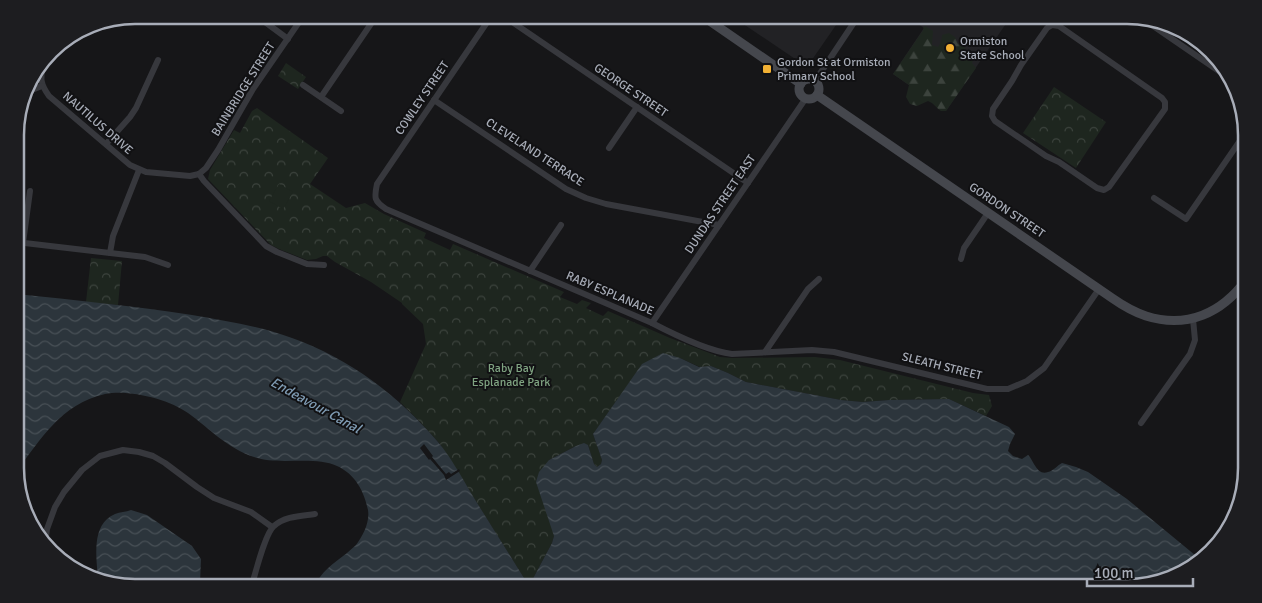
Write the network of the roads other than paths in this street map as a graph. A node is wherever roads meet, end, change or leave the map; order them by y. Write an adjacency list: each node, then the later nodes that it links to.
1 (267, 24): 9 (street)
2 (298, 24): 9 (street, BAINBRIDGE STREET)
3 (371, 24): 19 (street)
4 (486, 24): 21 (street, COWLEY STREET)
5 (515, 24): 23 (street, GEORGE STREET)
6 (714, 24): 15 (street)
7 (853, 24): 13 (street)
8 (1156, 28): 11 (street)
9 (288, 38): 29 (street, BAINBRIDGE STREET)
10 (158, 60): 25 (street)
11 (1217, 70)
12 (41, 75): 16 (street)
13 (815, 81): 15 (street); 18 (street)
14 (303, 84): 19 (street)
15 (801, 84): 20 (street)
16 (42, 86): 17 (street); 25 (street, NAUTILUS DRIVE)
17 (33, 89)
18 (817, 95): 20 (street); 34 (street, GORDON STREET)
19 (321, 97): 24 (street)
20 (806, 98): 30 (street, DUNDAS STREET EAST)
21 (434, 100): 32 (street, COWLEY STREET); 36 (street, CLEVELAND TERRACE)
22 (1165, 102): 22 (street)
23 (637, 107): 27 (street); 30 (street, GEORGE STREET)
24 (341, 111)
25 (106, 144): 28 (street, NAUTILUS DRIVE)
26 (1238, 144): 33 (street)
27 (609, 148)
28 (139, 170): 29 (street, NAUTILUS DRIVE); 39 (street)
29 (199, 174): 42 (street)
30 (748, 182): 36 (street, DUNDAS STREET EAST)
31 (30, 191): 37 (street)
32 (374, 195): 43 (street, RABY ESPLANADE)
33 (1154, 198)
34 (988, 213): 40 (street); 45 (street, GORDON STREET)
35 (561, 225): 43 (street)
36 (719, 226): 48 (street, DUNDAS STREET EAST)
37 (24, 236)
38 (24, 243): 39 (street)
39 (110, 253): 41 (street)
40 (961, 259)
41 (168, 265)
42 (324, 265)
43 (530, 271): 48 (street, RABY ESPLANADE)
44 (819, 279): 49 (street)
45 (1099, 289): 47 (street, GORDON STREET); 50 (street, SLEATH STREET)
46 (1238, 290): 47 (street)
47 (1193, 319): 51 (street)
48 (652, 323): 49 (street, RABY ESPLANADE)
49 (765, 352): 50 (street, RABY ESPLANADE)
50 (852, 356)
51 (1141, 423)
52 (315, 514): 53 (street)
53 (272, 527): 54 (street); 55 (street)
54 (46, 535)
55 (254, 579)

